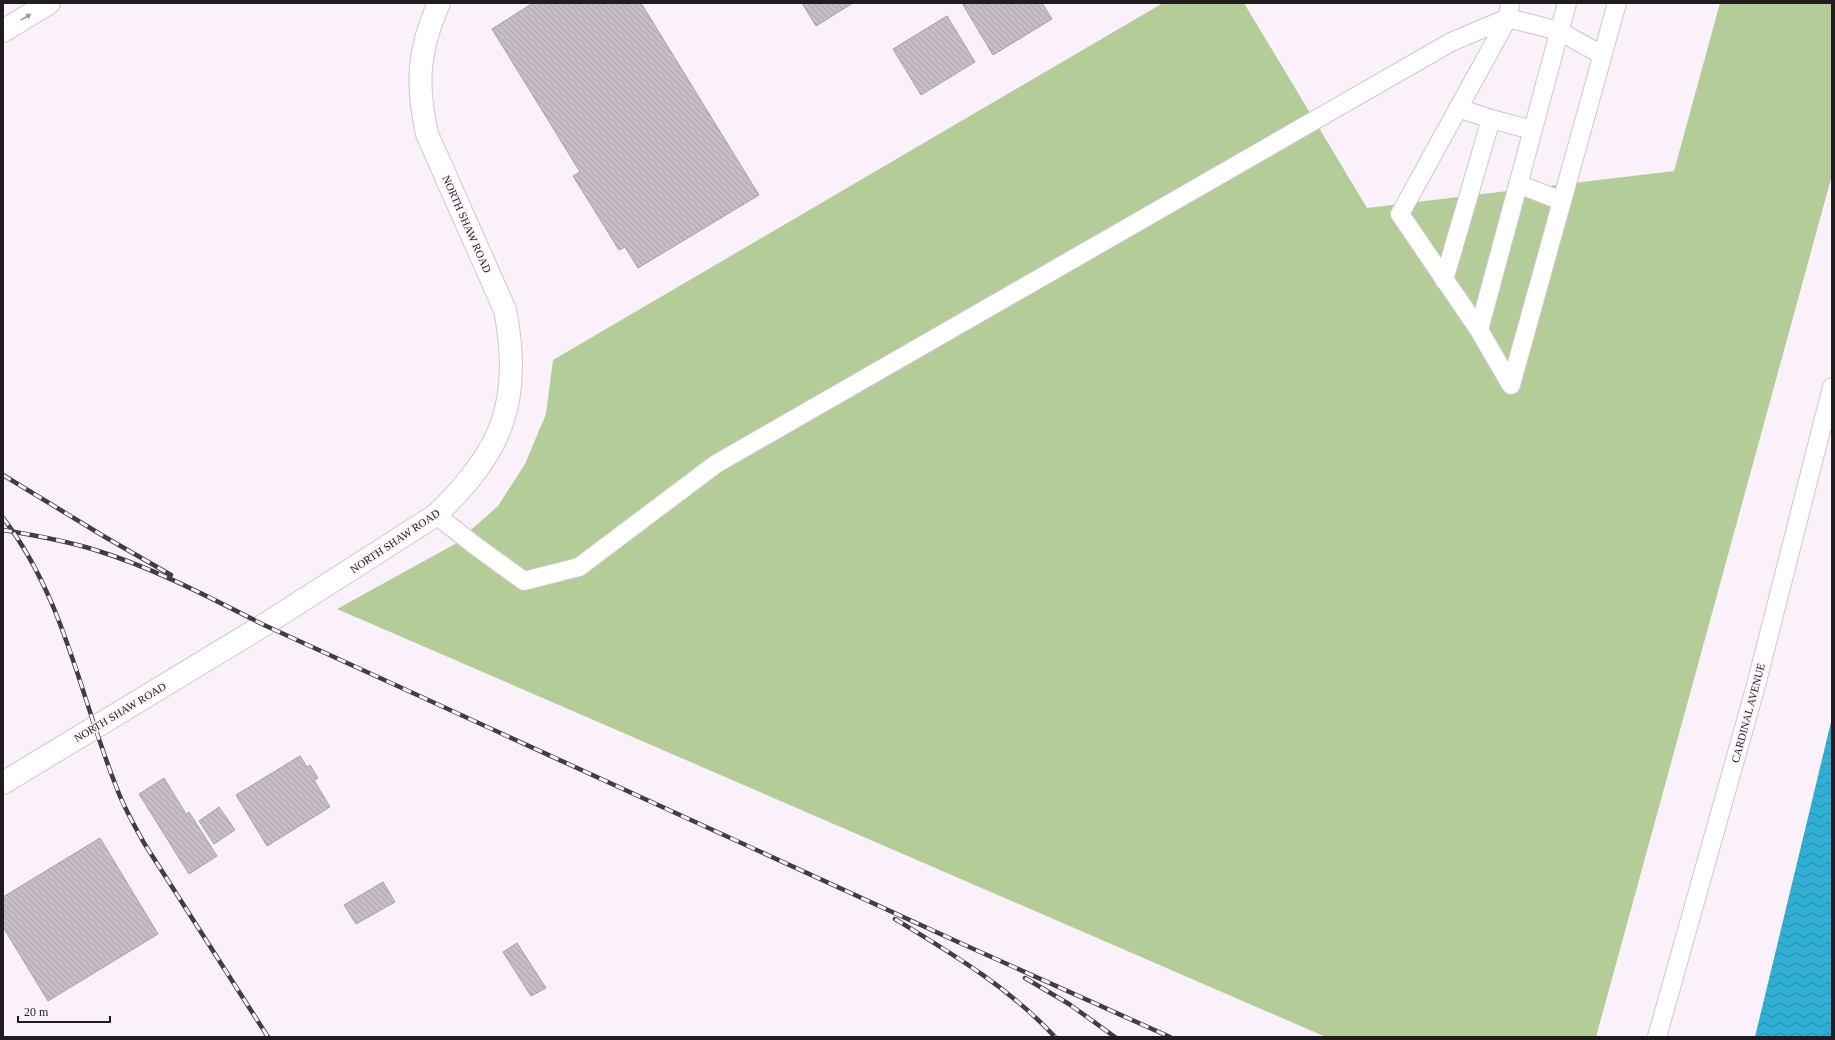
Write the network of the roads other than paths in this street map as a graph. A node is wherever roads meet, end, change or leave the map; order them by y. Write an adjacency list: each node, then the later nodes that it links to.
1 (49, 3): 6 (main road, one-way to 1)
2 (439, 3): 17 (main road, NORTH SHAW ROAD)
3 (1566, 3): 7 (lane)
4 (1617, 3): 8 (lane)
5 (1509, 10): 7 (lane); 9 (lane); 17 (lane)
6 (3, 31)
7 (1559, 31): 8 (lane); 11 (lane)
8 (1602, 54): 13 (lane)
9 (1458, 108): 10 (lane); 14 (lane)
10 (1491, 119): 11 (lane); 14 (lane)
11 (1532, 130): 12 (lane)
12 (1518, 184): 13 (lane); 15 (lane)
13 (1562, 201): 15 (lane)
14 (1444, 280): 15 (lane)
15 (1479, 330)
16 (1832, 387): 19 (lane, CARDINAL AVENUE)
17 (436, 515): 18 (main road, NORTH SHAW ROAD)
18 (3, 783)
19 (1657, 1037)

